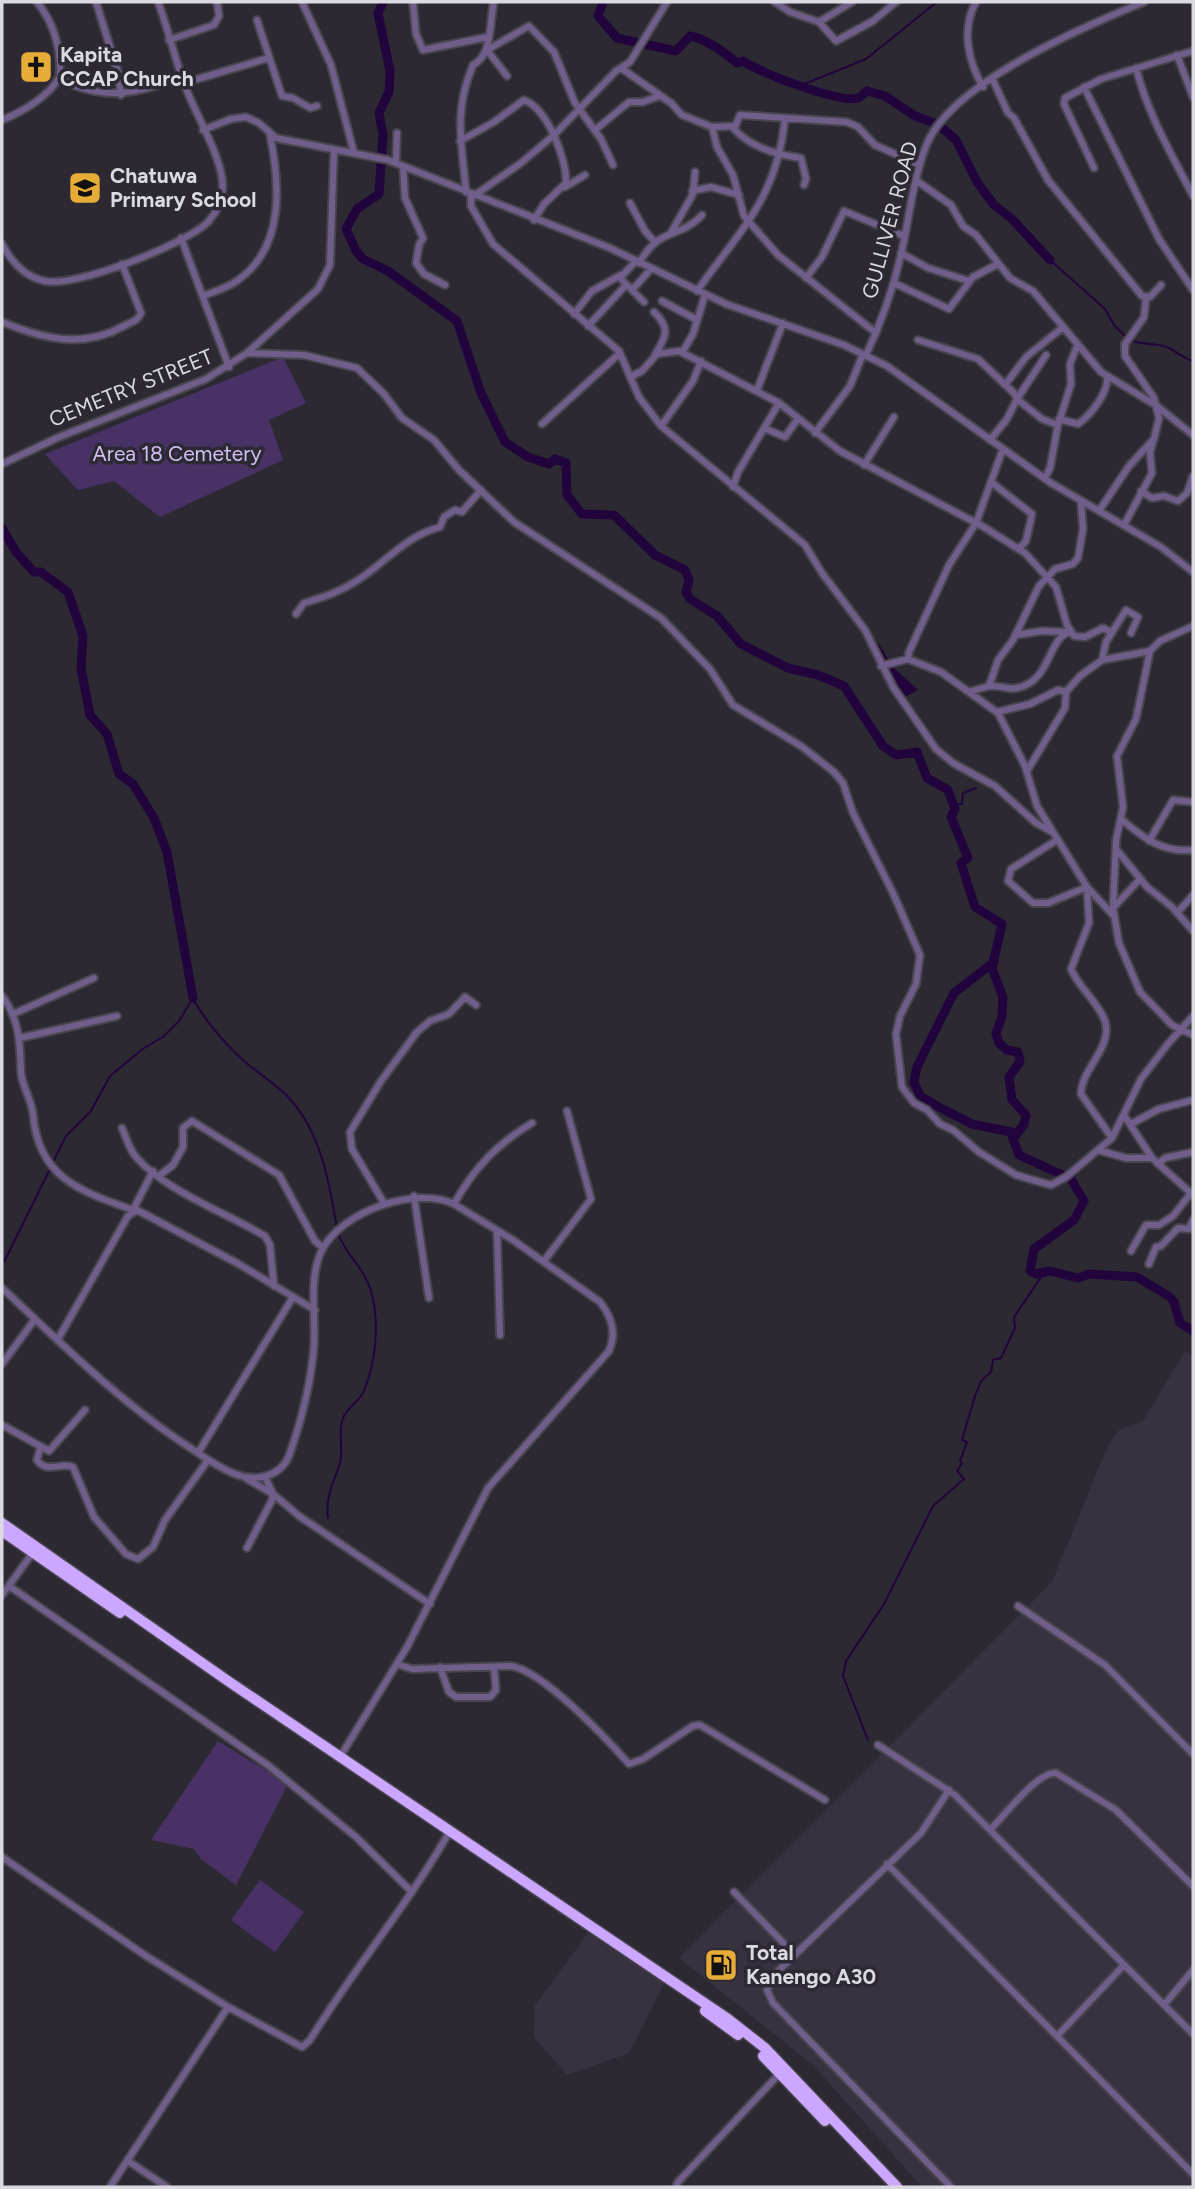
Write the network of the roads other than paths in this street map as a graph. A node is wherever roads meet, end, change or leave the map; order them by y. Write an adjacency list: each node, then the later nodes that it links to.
1 (37, 2): 26 (street)
2 (96, 2): 31 (street)
3 (158, 2): 18 (street)
4 (217, 2): 18 (street)
5 (302, 2): 47 (street)
6 (413, 2): 17 (street)
7 (494, 2): 17 (street)
8 (667, 2): 23 (street)
9 (775, 2): 14 (street)
10 (852, 2): 16 (street)
11 (896, 2): 16 (street)
12 (976, 2): 29 (street)
13 (1144, 2): 27 (street, GULLIVER ROAD)
14 (784, 4): 16 (street)
15 (257, 20): 22 (street)
16 (819, 22)
17 (488, 37): 19 (street)
18 (169, 40): 28 (street)
19 (487, 50): 25 (street); 35 (street); 45 (street)
20 (1193, 51): 21 (street)
21 (1177, 55): 24 (street); 33 (street)
22 (269, 58): 28 (street); 34 (street)
23 (621, 68): 32 (street); 35 (street)
24 (1136, 68): 30 (street); 61 (street)
25 (508, 76)
26 (59, 79): 31 (street); 37 (street)
27 (993, 80): 29 (street, GULLIVER ROAD); 87 (street)
28 (183, 81): 31 (street); 40 (street)
29 (982, 87): 51 (street, GULLIVER ROAD)
30 (1084, 87): 52 (street); 83 (street)
31 (121, 95)
32 (659, 96): 39 (street); 41 (street)
33 (1193, 97)
34 (317, 106)
35 (580, 111): 41 (street); 44 (street)
36 (785, 118): 38 (street); 48 (street); 51 (street)
37 (2, 120)
38 (734, 126): 39 (street); 48 (street)
39 (712, 127): 60 (street)
40 (203, 130): 43 (street); 68 (street)
41 (596, 130): 50 (street)
42 (397, 133): 49 (street)
43 (270, 135): 46 (street); 86 (street)
44 (554, 135): 45 (street); 57 (street); 59 (street)
45 (460, 141): 59 (street)
46 (334, 150): 47 (street); 101 (street, CEMETRY STREET)
47 (354, 153): 49 (street)
48 (780, 155): 56 (street); 65 (street)
49 (400, 165): 59 (street); 80 (street)
50 (613, 165)
51 (920, 165): 55 (street, GULLIVER ROAD)
52 (1094, 168)
53 (695, 172): 58 (street)
54 (585, 175): 57 (street)
55 (916, 181): 67 (street, GULLIVER ROAD); 74 (street)
56 (804, 185)
57 (565, 187): 64 (street)
58 (692, 191): 60 (street); 66 (street)
59 (471, 193): 64 (street); 91 (street)
60 (739, 195): 65 (street)
61 (1193, 196)
62 (630, 202): 69 (street)
63 (702, 215): 66 (street)
64 (534, 220): 72 (street)
65 (750, 222): 77 (street); 84 (street)
66 (672, 231): 69 (street)
67 (905, 236): 71 (street, GULLIVER ROAD); 77 (street)
68 (181, 238): 73 (street); 86 (street)
69 (654, 241): 72 (street)
70 (2, 244): 73 (street)
71 (901, 253): 78 (street); 79 (street, GULLIVER ROAD)
72 (638, 262): 75 (street); 76 (street)
73 (122, 264): 93 (street)
74 (998, 264): 78 (street); 96 (street)
75 (651, 269): 82 (street); 84 (street)
76 (621, 275): 82 (street); 91 (street)
77 (806, 278): 97 (street)
78 (969, 281): 79 (street)
79 (894, 283): 97 (street, GULLIVER ROAD)
80 (445, 285)
81 (1161, 285): 87 (street)
82 (629, 287): 88 (street); 95 (street)
83 (1193, 290)
84 (697, 291): 85 (street)
85 (705, 295): 92 (street); 94 (street)
86 (203, 296): 107 (street)
87 (1146, 298): 114 (street)
88 (644, 302)
89 (662, 302): 92 (street)
90 (654, 312): 105 (street)
91 (574, 314): 95 (street)
92 (697, 320): 100 (street)
93 (2, 322)
94 (783, 323): 103 (street); 111 (street)
95 (588, 326): 102 (street)
96 (1062, 328): 99 (street); 110 (street)
97 (876, 333): 103 (street, GULLIVER ROAD)
98 (918, 340): 110 (street)
99 (1077, 346): 108 (street); 117 (street)
100 (682, 351): 105 (street); 106 (street)
101 (247, 353): 107 (street, CEMETRY STREET); 132 (street)
102 (620, 354): 109 (street); 118 (street)
103 (865, 354): 121 (street, GULLIVER ROAD); 124 (street)
104 (1046, 355): 112 (street)
105 (654, 357): 109 (street)
106 (701, 361): 111 (street); 119 (street)
107 (229, 367): 126 (street, CEMETRY STREET)
108 (1107, 376): 114 (street); 117 (street)
109 (630, 377): 119 (street)
110 (1005, 385): 112 (street)
111 (757, 390): 113 (street)
112 (1017, 399): 117 (street); 124 (street)
113 (779, 403): 116 (street); 120 (street)
114 (1157, 406): 122 (street); 123 (street)
115 (894, 417): 127 (street)
116 (797, 420): 120 (street); 121 (street)
117 (1058, 422): 129 (street)
118 (542, 424)
119 (661, 426): 131 (street)
120 (764, 428): 131 (street)
121 (815, 433): 127 (street)
122 (1193, 435)
123 (1154, 439): 133 (street); 136 (street)
124 (990, 440): 125 (street)
125 (1003, 449): 129 (street); 130 (street)
126 (2, 463)
127 (863, 465): 137 (street)
128 (1193, 475): 134 (street)
129 (1045, 478): 135 (street)
130 (991, 482): 137 (street); 139 (street)
131 (733, 487): 151 (street)
132 (481, 490): 142 (street); 187 (street)
133 (1141, 491): 134 (street); 138 (street)
134 (1190, 495)
135 (1081, 502): 136 (street); 141 (street)
136 (1100, 511): 138 (street)
137 (976, 523): 139 (street); 149 (street)
138 (1124, 525): 140 (street)
139 (1019, 549): 141 (street)
140 (1193, 572)
141 (1048, 577): 144 (street); 147 (street)
142 (296, 614)
143 (1193, 625): 148 (street)
144 (1070, 632): 145 (street); 147 (street); 152 (street)
145 (1111, 632): 146 (street); 150 (street)
146 (1130, 633)
147 (1015, 635): 152 (street)
148 (1150, 651): 150 (street); 158 (street)
149 (908, 659): 151 (street); 153 (street)
150 (1102, 660): 154 (street)
151 (881, 666): 159 (street)
152 (989, 686): 153 (street)
153 (969, 692): 155 (street)
154 (1066, 692): 155 (street); 156 (street)
155 (997, 712): 156 (street)
156 (1027, 771): 159 (street)
157 (1193, 802): 161 (street)
158 (1121, 819): 161 (street); 162 (street)
159 (1052, 832): 160 (street)
160 (1057, 840): 165 (street); 165 (street)
161 (1149, 841): 163 (street)
162 (1116, 848): 164 (street); 167 (street)
163 (1193, 850)
164 (1140, 879): 167 (street); 168 (street)
165 (1087, 887): 169 (street); 186 (street)
166 (1193, 895): 168 (street)
167 (1113, 908): 169 (street)
168 (1177, 913): 170 (street)
169 (1114, 916): 177 (street)
170 (1193, 931)
171 (94, 978): 174 (street)
172 (2, 996): 174 (street)
173 (476, 1005): 194 (street)
174 (13, 1014): 179 (street)
175 (117, 1016): 179 (street)
176 (1193, 1016): 177 (street)
177 (1182, 1029): 178 (street); 182 (street)
178 (1193, 1035)
179 (20, 1038): 196 (street)
180 (1193, 1100): 184 (street)
181 (567, 1111): 201 (street)
182 (1124, 1115): 184 (street); 186 (street)
183 (533, 1123): 195 (street)
184 (1131, 1124): 189 (street)
185 (122, 1128): 191 (street)
186 (1112, 1138): 187 (street)
187 (1098, 1150): 189 (street)
188 (1193, 1152): 190 (street)
189 (1152, 1158): 190 (street)
190 (1158, 1164): 192 (street)
191 (156, 1173): 196 (street); 199 (street); 203 (street)
192 (1192, 1194): 200 (street)
193 (414, 1196): 194 (street); 195 (street); 206 (street)
194 (384, 1203): 199 (street)
195 (454, 1204): 198 (street)
196 (133, 1210): 203 (street); 210 (street)
197 (1193, 1220): 202 (street)
198 (497, 1231): 201 (street); 209 (street)
199 (323, 1248): 207 (street)
200 (1131, 1251)
201 (544, 1261): 226 (street)
202 (1149, 1264)
203 (274, 1286): 205 (street)
204 (2, 1288): 208 (street)
205 (293, 1297): 207 (street); 215 (street)
206 (429, 1298)
207 (314, 1310): 218 (street)
208 (36, 1320): 210 (street); 211 (street)
209 (500, 1335)
210 (58, 1339): 215 (street)
211 (2, 1364)
212 (85, 1410): 214 (street)
213 (2, 1425): 214 (street)
214 (40, 1449): 216 (street)
215 (198, 1453): 216 (street)
216 (208, 1460): 217 (street)
217 (244, 1477): 218 (street); 219 (street)
218 (265, 1477): 219 (street)
219 (273, 1494): 222 (street); 226 (street)
220 (2, 1523): 223 (highway)
221 (2, 1531): 223 (highway)
222 (247, 1548)
223 (35, 1550): 224 (street); 233 (highway); 237 (highway)
224 (9, 1586): 225 (street); 241 (street)
225 (2, 1595)
226 (430, 1604): 228 (street)
227 (1018, 1606): 232 (street)
228 (397, 1664): 229 (street); 233 (street)
229 (440, 1667): 230 (street); 230 (street)
230 (494, 1667): 235 (street)
231 (878, 1745): 234 (street)
232 (1193, 1754)
233 (340, 1757): 250 (highway)
234 (949, 1790): 236 (street); 239 (street)
235 (825, 1800)
236 (990, 1830): 240 (street); 244 (street)
237 (447, 1836): 241 (street); 250 (highway)
238 (2, 1857): 247 (street)
239 (887, 1864): 243 (street); 249 (street)
240 (1193, 1886)
241 (412, 1892): 247 (street)
242 (734, 1892): 243 (street)
243 (795, 1955): 258 (street)
244 (1124, 1965): 246 (street); 249 (street)
245 (1193, 1970): 246 (street)
246 (1164, 2005): 248 (street)
247 (228, 2007): 251 (street)
248 (1193, 2034)
249 (1057, 2036): 252 (street)
250 (782, 2070): 255 (street); 256 (highway); 257 (highway)
251 (128, 2161): 253 (street); 254 (street)
252 (1193, 2174)
253 (110, 2187)
254 (167, 2187)
255 (676, 2187)
256 (888, 2187)
257 (897, 2187)
258 (951, 2187)

